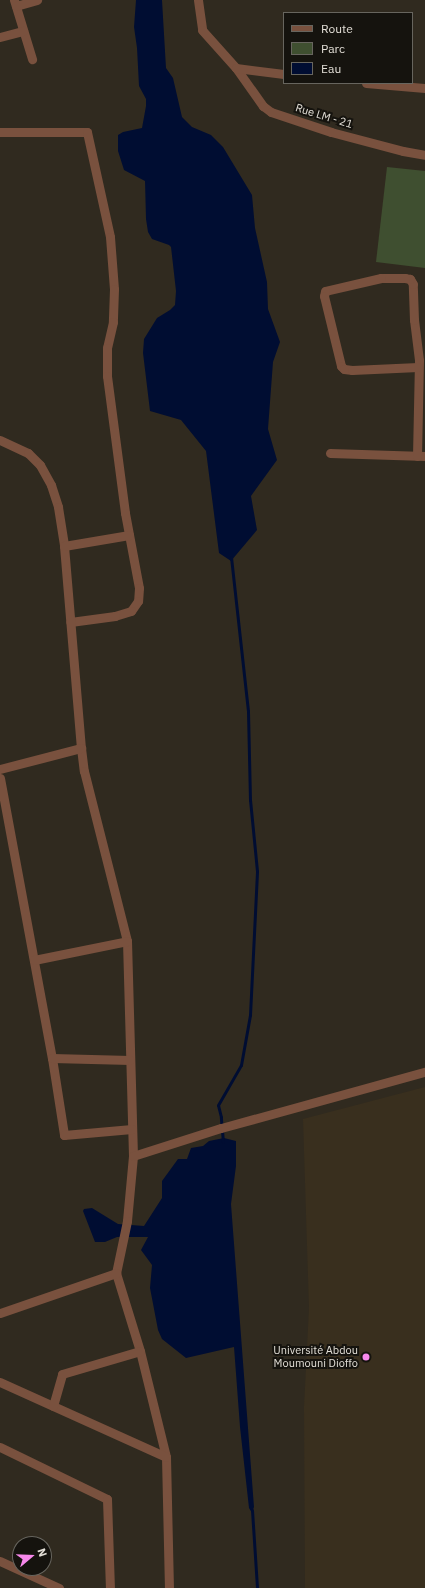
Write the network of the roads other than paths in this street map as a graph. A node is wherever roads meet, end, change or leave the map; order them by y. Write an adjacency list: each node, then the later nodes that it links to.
1 (37, 0): 3 (street)
2 (198, 0): 7 (street, Rue LM - 21)
3 (15, 3): 4 (street)
4 (23, 31): 5 (street); 6 (street)
5 (0, 37)
6 (32, 59)
7 (236, 68): 8 (street); 12 (street, Rue LM - 21)
8 (283, 74)
9 (378, 84): 10 (street)
10 (425, 88)
11 (0, 132): 17 (street)
12 (425, 154)
13 (418, 367): 13 (street); 16 (street)
14 (0, 440): 18 (street)
15 (330, 453): 16 (street)
16 (421, 456)
17 (129, 534): 18 (street); 19 (street)
18 (64, 546): 19 (street)
19 (70, 622): 20 (street)
20 (81, 748): 21 (street); 23 (street)
21 (0, 769)
22 (0, 778): 24 (street)
23 (127, 941): 24 (street); 26 (street)
24 (34, 960): 25 (street)
25 (52, 1058): 26 (street); 28 (street)
26 (130, 1060): 28 (street)
27 (425, 1072): 29 (street)
28 (132, 1129): 29 (street)
29 (133, 1156): 30 (street)
30 (116, 1273): 31 (street); 32 (street)
31 (0, 1313)
32 (140, 1351): 34 (street); 36 (street)
33 (0, 1382): 34 (street)
34 (53, 1406): 36 (street)
35 (0, 1447): 39 (street)
36 (166, 1457): 40 (street)
37 (0, 1561): 38 (street)
38 (59, 1588)
39 (110, 1588)
40 (169, 1588)

